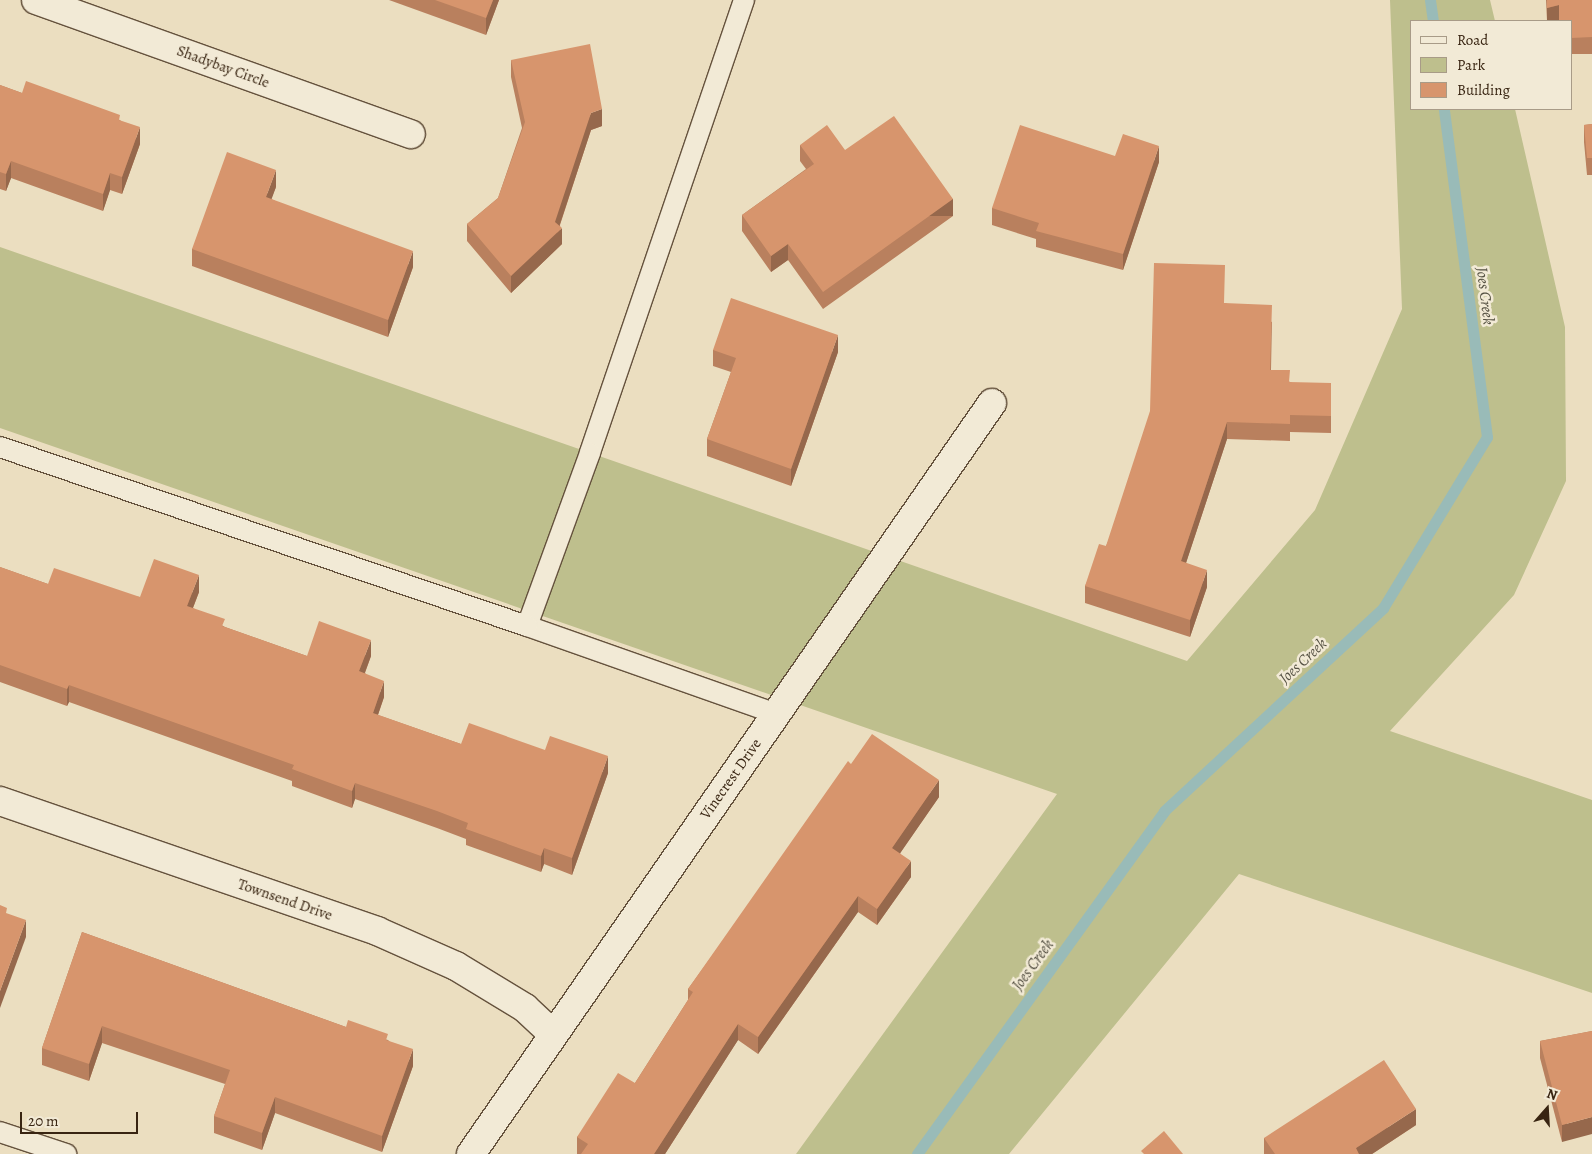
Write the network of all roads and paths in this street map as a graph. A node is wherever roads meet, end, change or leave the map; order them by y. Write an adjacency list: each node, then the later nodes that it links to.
1 (36, 0): 3 (street, Shadybay Circle)
2 (744, 0): 6 (lane)
3 (411, 134)
4 (992, 403): 7 (street, Vinecrest Drive)
5 (0, 447): 6 (lane)
6 (527, 626): 7 (lane)
7 (776, 714): 9 (street, Vinecrest Drive)
8 (0, 801): 9 (street, Townsend Drive)
9 (552, 1033): 12 (street, Vinecrest Drive)
10 (0, 1132): 11 (lane)
11 (66, 1154)
12 (470, 1154)

